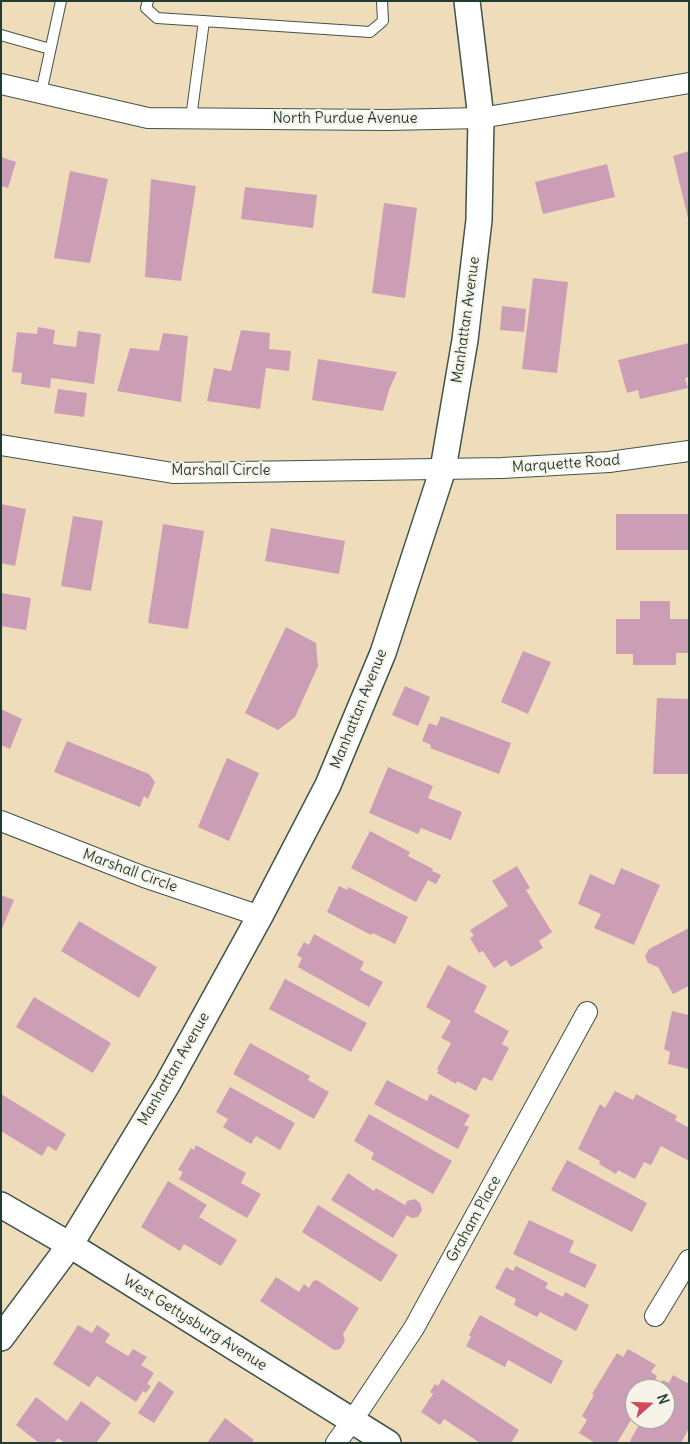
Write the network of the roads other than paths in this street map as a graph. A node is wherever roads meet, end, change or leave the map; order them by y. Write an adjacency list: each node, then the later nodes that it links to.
1 (61, 1): 7 (lane)
2 (148, 1): 5 (lane)
3 (382, 1): 5 (lane)
4 (467, 1): 12 (street, Manhattan Avenue)
5 (204, 21): 11 (lane)
6 (1, 35): 7 (lane)
7 (50, 48): 10 (lane)
8 (689, 83): 12 (street, North Purdue Avenue)
9 (1, 84): 10 (street, North Purdue Avenue)
10 (41, 93): 11 (street, North Purdue Avenue)
11 (191, 118): 12 (street, North Purdue Avenue)
12 (480, 118): 15 (street, Manhattan Avenue)
13 (1, 445): 15 (street, Marshall Circle)
14 (689, 451): 15 (street, Marquette Road)
15 (443, 469): 17 (street, Manhattan Avenue)
16 (1, 821): 17 (street, Marshall Circle)
17 (260, 916): 20 (street, Manhattan Avenue)
18 (587, 1012): 24 (street, Graham Place)
19 (1, 1205): 20 (street, West Gettysburg Avenue)
20 (70, 1245): 23 (street, Manhattan Avenue); 24 (street, West Gettysburg Avenue)
21 (689, 1260): 22 (street)
22 (656, 1316)
23 (1, 1338)
24 (352, 1421): 25 (street, Graham Place); 26 (street, West Gettysburg Avenue)
25 (336, 1443)
26 (388, 1443)

